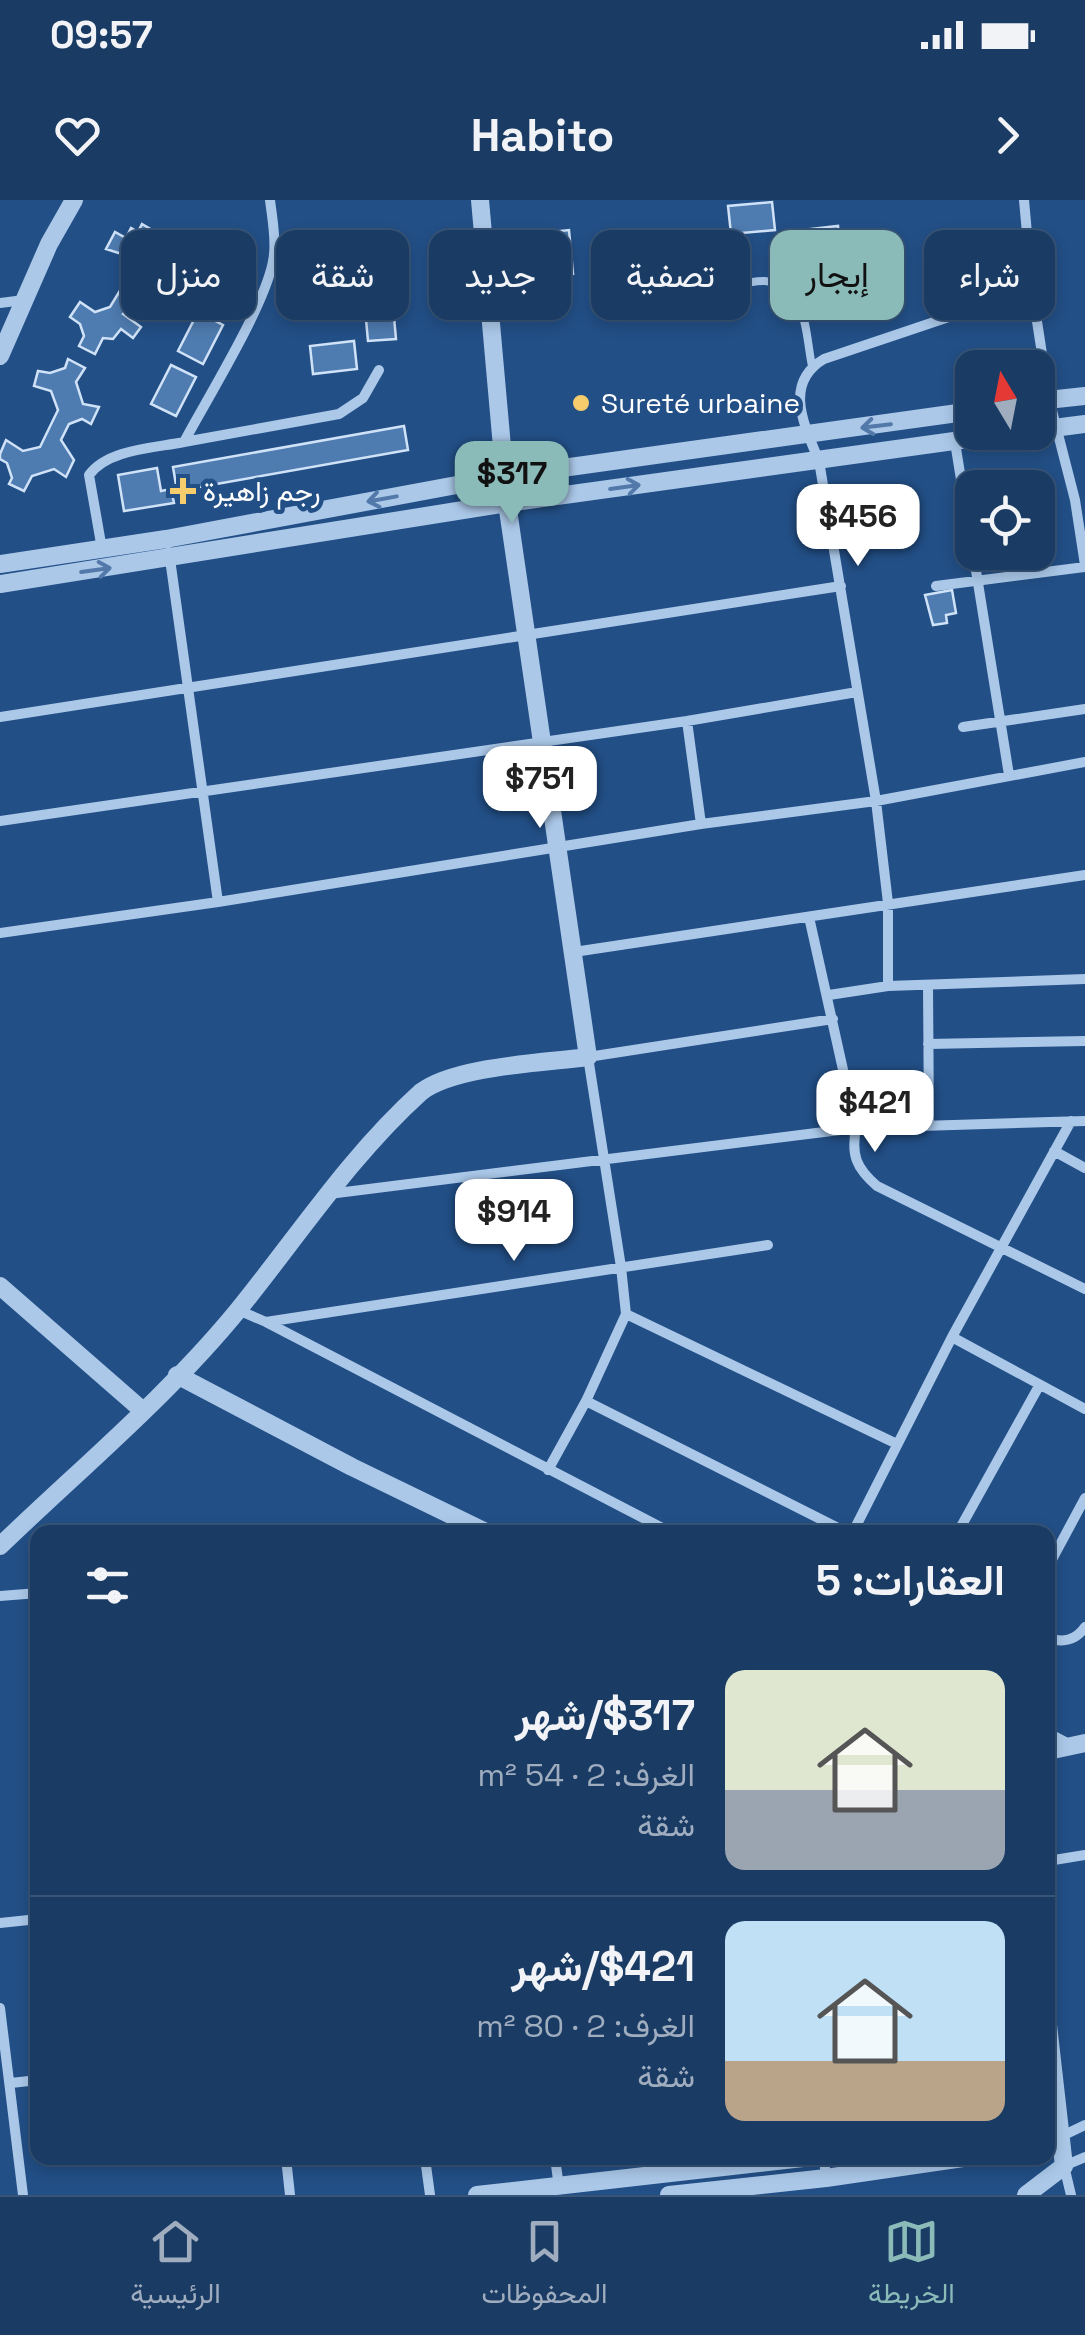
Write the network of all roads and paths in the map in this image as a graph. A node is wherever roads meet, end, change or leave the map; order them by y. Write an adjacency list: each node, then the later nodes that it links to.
1 (74, 200): 7 (street)
2 (270, 200): 23 (street)
3 (480, 200): 27 (street)
4 (1024, 200): 5 (street)
5 (1027, 230)
6 (750, 284): 13 (lane)
7 (24, 300): 8 (street); 12 (street)
8 (0, 303)
9 (943, 320): 13 (street)
10 (1035, 320): 11 (street)
11 (1039, 350)
12 (0, 356)
13 (812, 366): 22 (street)
14 (378, 370): 23 (street)
15 (1085, 396): 16 (street)
16 (1055, 399)
17 (955, 413): 22 (street, one-way to 22)
18 (1055, 420): 20 (street)
19 (1085, 424): 20 (street)
20 (1059, 427): 21 (street); 33 (street)
21 (1055, 428)
22 (808, 434): 25 (street); 27 (street)
23 (184, 442): 30 (street)
24 (954, 442): 25 (street); 26 (street)
25 (820, 460): 28 (street, one-way to 25); 37 (street)
26 (959, 470)
27 (506, 476): 28 (street); 29 (street, one-way to 29)
28 (507, 503): 31 (street); 39 (street)
29 (166, 539): 30 (street); 31 (street)
30 (102, 548): 32 (street)
31 (170, 559): 36 (street, one-way to 31); 40 (street)
32 (0, 564)
33 (1085, 566): 35 (street)
34 (976, 570): 35 (street)
35 (978, 582): 38 (street); 45 (street)
36 (0, 584)
37 (841, 586): 39 (street); 41 (street)
38 (936, 586)
39 (526, 635): 40 (street); 47 (street)
40 (187, 687): 43 (street); 50 (street)
41 (856, 692): 44 (street); 51 (street)
42 (1085, 709): 45 (street)
43 (0, 717)
44 (687, 721): 47 (street); 53 (street)
45 (1001, 721): 46 (street); 49 (street)
46 (963, 727)
47 (541, 741): 50 (street); 54 (street)
48 (1085, 762): 49 (street)
49 (1009, 775): 51 (street)
50 (202, 794): 52 (street); 56 (street)
51 (876, 801): 53 (street); 57 (street)
52 (0, 821)
53 (700, 824): 54 (street)
54 (558, 848): 56 (street); 60 (street)
55 (1085, 875): 57 (street)
56 (218, 902): 59 (street)
57 (888, 903): 58 (street); 63 (street)
58 (809, 916): 60 (street); 64 (street)
59 (0, 934)
60 (574, 952): 68 (street)
61 (1085, 979): 62 (street)
62 (928, 985): 63 (street); 67 (street)
63 (888, 986): 64 (street)
64 (829, 995): 65 (street)
65 (833, 1020): 68 (street); 72 (street)
66 (1085, 1041): 67 (street)
67 (928, 1044): 71 (street)
68 (588, 1057): 74 (street); 76 (street)
69 (1085, 1120): 70 (street)
70 (1071, 1122): 71 (street); 73 (street)
71 (929, 1125): 72 (street)
72 (856, 1128): 74 (street); 78 (street)
73 (1054, 1151): 75 (street); 78 (street)
74 (603, 1158): 76 (street); 79 (street)
75 (1085, 1168)
76 (328, 1194): 82 (street)
77 (768, 1245): 79 (street)
78 (1002, 1246): 81 (street); 85 (street)
79 (622, 1267): 83 (street); 84 (street)
80 (0, 1286): 90 (street)
81 (1085, 1289)
82 (238, 1310): 84 (street); 86 (street)
83 (626, 1314): 88 (street); 91 (street)
84 (266, 1322): 92 (street)
85 (952, 1337): 87 (street); 91 (street)
86 (177, 1376): 90 (street); 94 (street)
87 (1038, 1386): 89 (street); 98 (street)
88 (586, 1401): 92 (street); 96 (street)
89 (1085, 1409)
90 (142, 1410): 99 (street)
91 (897, 1444): 97 (street)
92 (548, 1470): 95 (street)
93 (1085, 1498): 100 (street)
94 (472, 1525)
95 (656, 1525)
96 (835, 1525)
97 (853, 1525)
98 (962, 1525)
99 (0, 1546)
100 (1055, 1555)
101 (30, 1594): 102 (street)
102 (0, 1596)
103 (1085, 1627): 104 (street)
104 (1055, 1638)
105 (1055, 1736): 106 (street)
106 (1079, 1745)
107 (1085, 1855): 108 (street)
108 (1055, 1860)
109 (30, 1919): 110 (street)
110 (0, 1923)
111 (0, 2008): 113 (street)
112 (30, 2081): 113 (street)
113 (10, 2083): 127 (street)
114 (1085, 2125): 115 (street)
115 (1055, 2137)
116 (1055, 2140): 124 (street)
117 (1085, 2157): 124 (street)
118 (287, 2165): 128 (street)
119 (426, 2165): 129 (street)
120 (557, 2165): 126 (street)
121 (744, 2165): 126 (street)
122 (825, 2165): 125 (street)
123 (913, 2165): 125 (street)
124 (1064, 2166): 132 (street); 133 (street)
125 (826, 2178): 131 (street)
126 (559, 2187): 130 (street)
127 (24, 2195)
128 (290, 2195)
129 (430, 2195)
130 (478, 2195)
131 (668, 2195)
132 (1026, 2195)
133 (1071, 2195)

